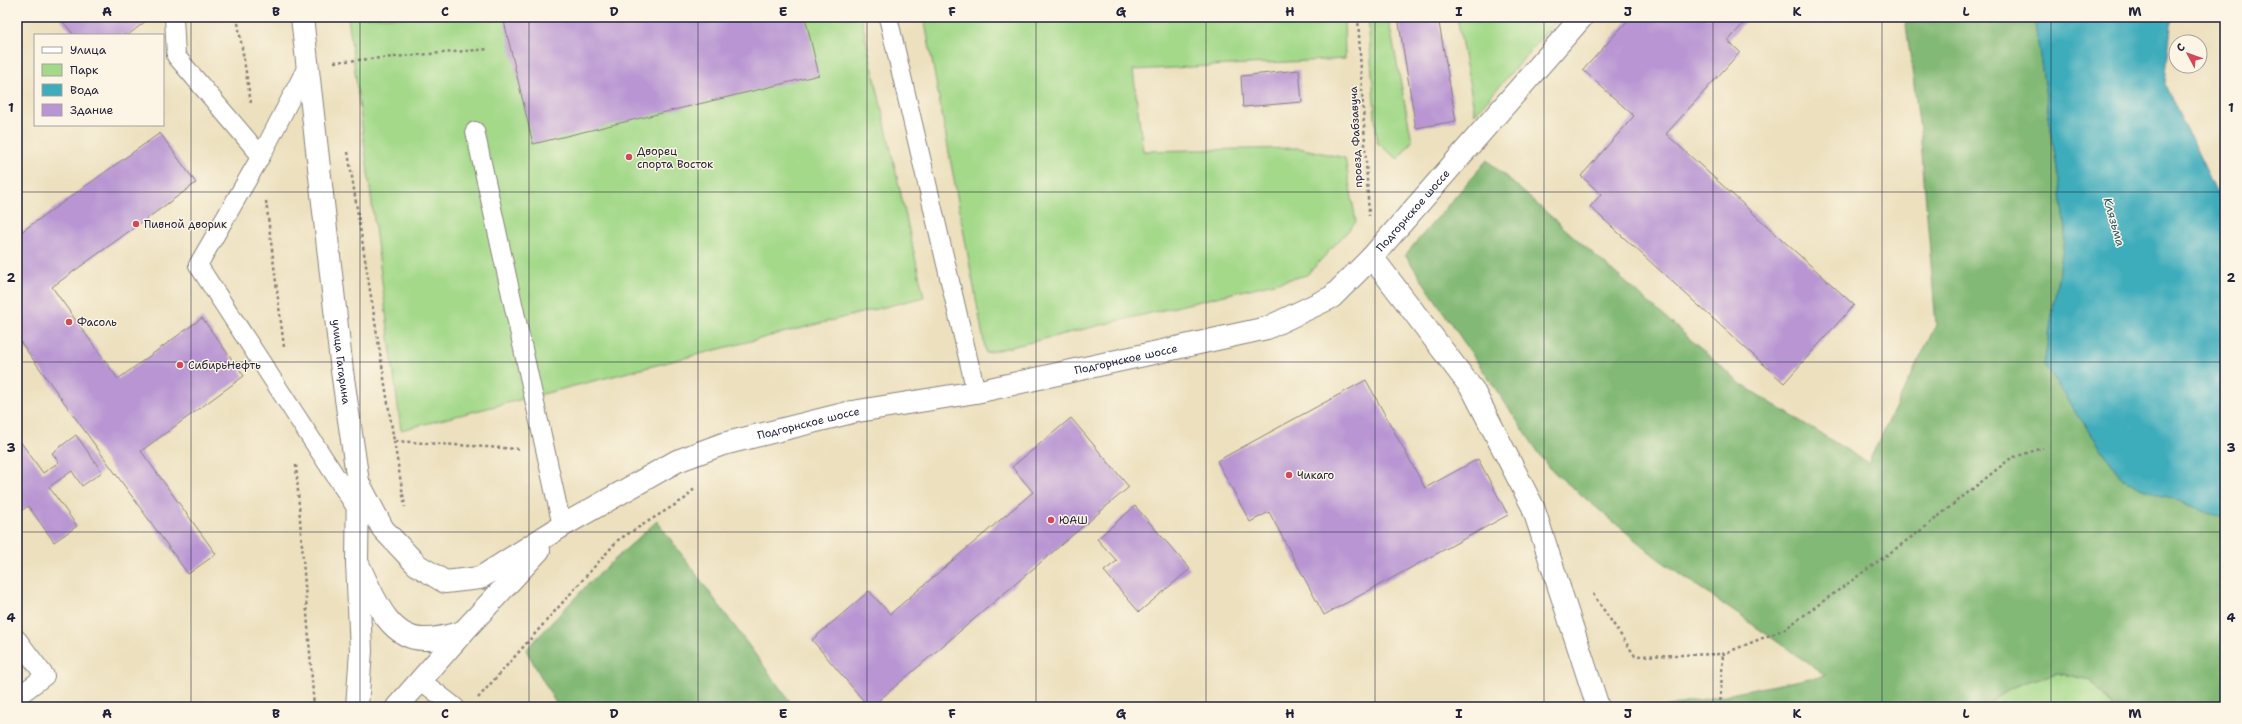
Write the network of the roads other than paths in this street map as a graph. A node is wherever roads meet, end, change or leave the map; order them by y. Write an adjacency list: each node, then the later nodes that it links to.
1 (174, 17): 7 (lane)
2 (302, 17): 5 (street, улица Гагарина)
3 (888, 17): 9 (lane)
4 (1582, 17): 8 (street, Подгорнское шоссе)
5 (308, 64): 7 (lane); 10 (street, улица Гагарина)
6 (475, 131): 12 (lane)
7 (261, 156): 11 (lane)
8 (1372, 256): 9 (street, Подгорнское шоссе); 21 (street)
9 (976, 392): 12 (street, Подгорнское шоссе)
10 (358, 482): 11 (street, улица Гагарина); 12 (street)
11 (357, 509): 13 (street, улица Гагарина)
12 (562, 526): 14 (street)
13 (357, 562): 14 (street); 18 (street, улица Гагарина)
14 (463, 632): 16 (street)
15 (17, 639): 17 (lane)
16 (420, 680): 19 (street); 20 (lane)
17 (17, 697)
18 (357, 707)
19 (397, 707)
20 (455, 707)
21 (1598, 707)

